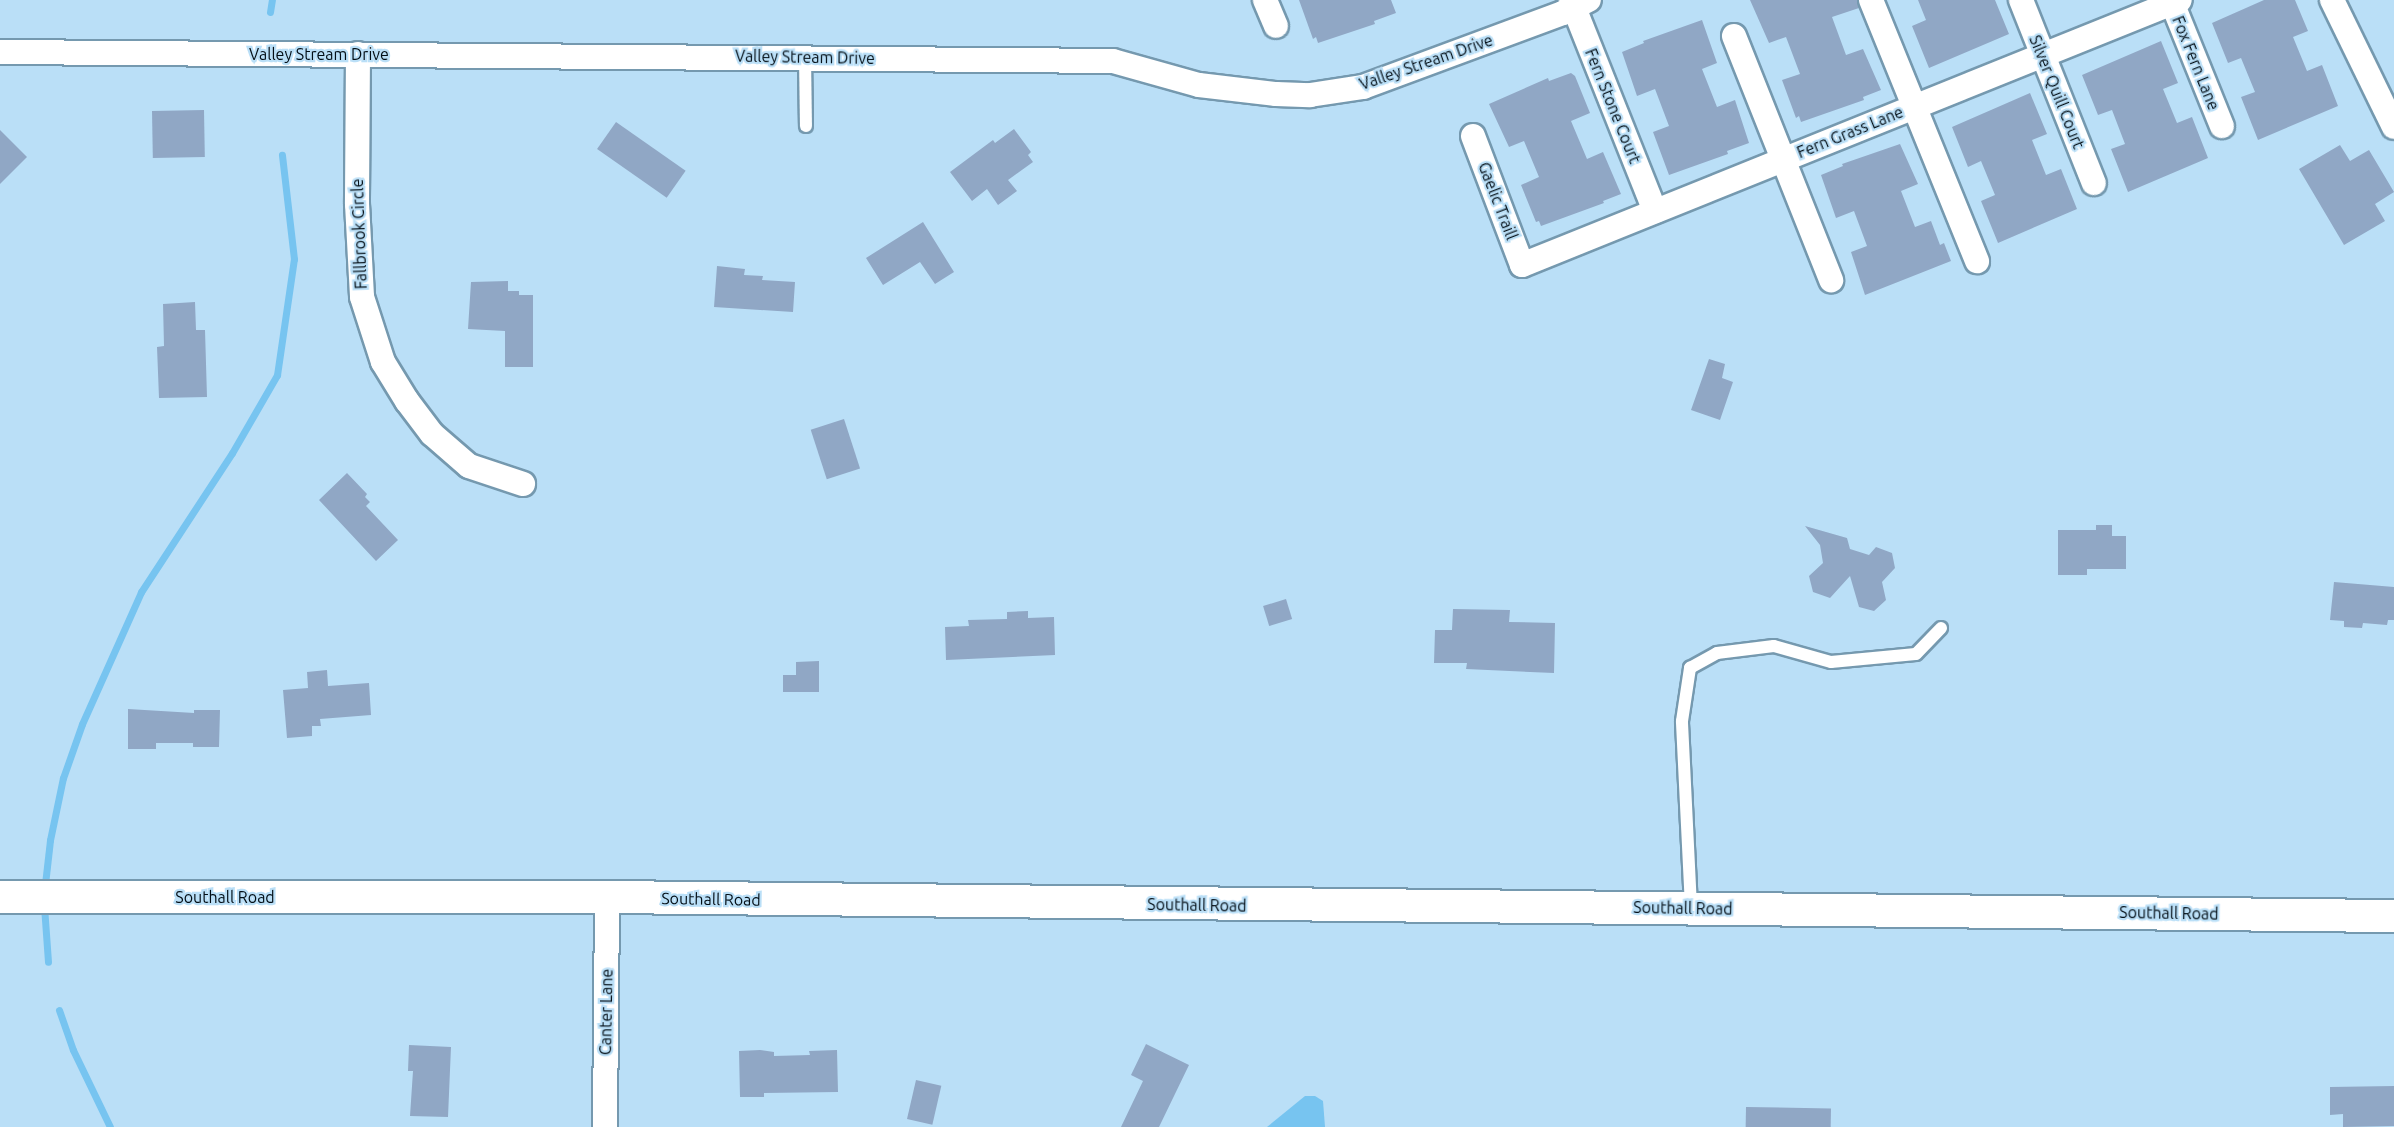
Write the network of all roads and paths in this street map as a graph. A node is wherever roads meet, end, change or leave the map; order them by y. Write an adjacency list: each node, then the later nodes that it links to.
1 (1265, 0): 7 (street)
2 (1871, 0): 13 (street)
3 (2021, 0): 11 (street, Silver Quill Court)
4 (2331, 0): 16 (street)
5 (2174, 1): 11 (street, Fern Grass Lane); 15 (street, Fox Fern Lane)
6 (1578, 2): 12 (street, Valley Stream Drive); 20 (street, Fern Stone Court)
7 (1275, 26)
8 (1734, 36): 18 (street)
9 (0, 52): 10 (street, Valley Stream Drive)
10 (358, 54): 12 (street, Valley Stream Drive); 24 (street, Fallbrook Circle)
11 (2042, 54): 13 (street, Fern Grass Lane); 19 (street, Silver Quill Court)
12 (805, 57): 14 (lane)
13 (1915, 106): 18 (street, Fern Grass Lane); 21 (street)
14 (806, 126)
15 (2222, 126)
16 (2394, 127)
17 (1473, 136): 22 (street, Gaelic Traill)
18 (1784, 159): 20 (street, Fern Grass Lane); 23 (street)
19 (2094, 183)
20 (1655, 211): 22 (street, Fern Grass Lane)
21 (1977, 261)
22 (1521, 265)
23 (1831, 280)
24 (523, 484)
25 (1941, 628): 28 (lane)
26 (0, 897): 27 (street, Southall Road)
27 (607, 897): 28 (street, Southall Road); 30 (street, Canter Lane)
28 (1691, 909): 29 (street, Southall Road)
29 (2394, 916)
30 (605, 1127)

